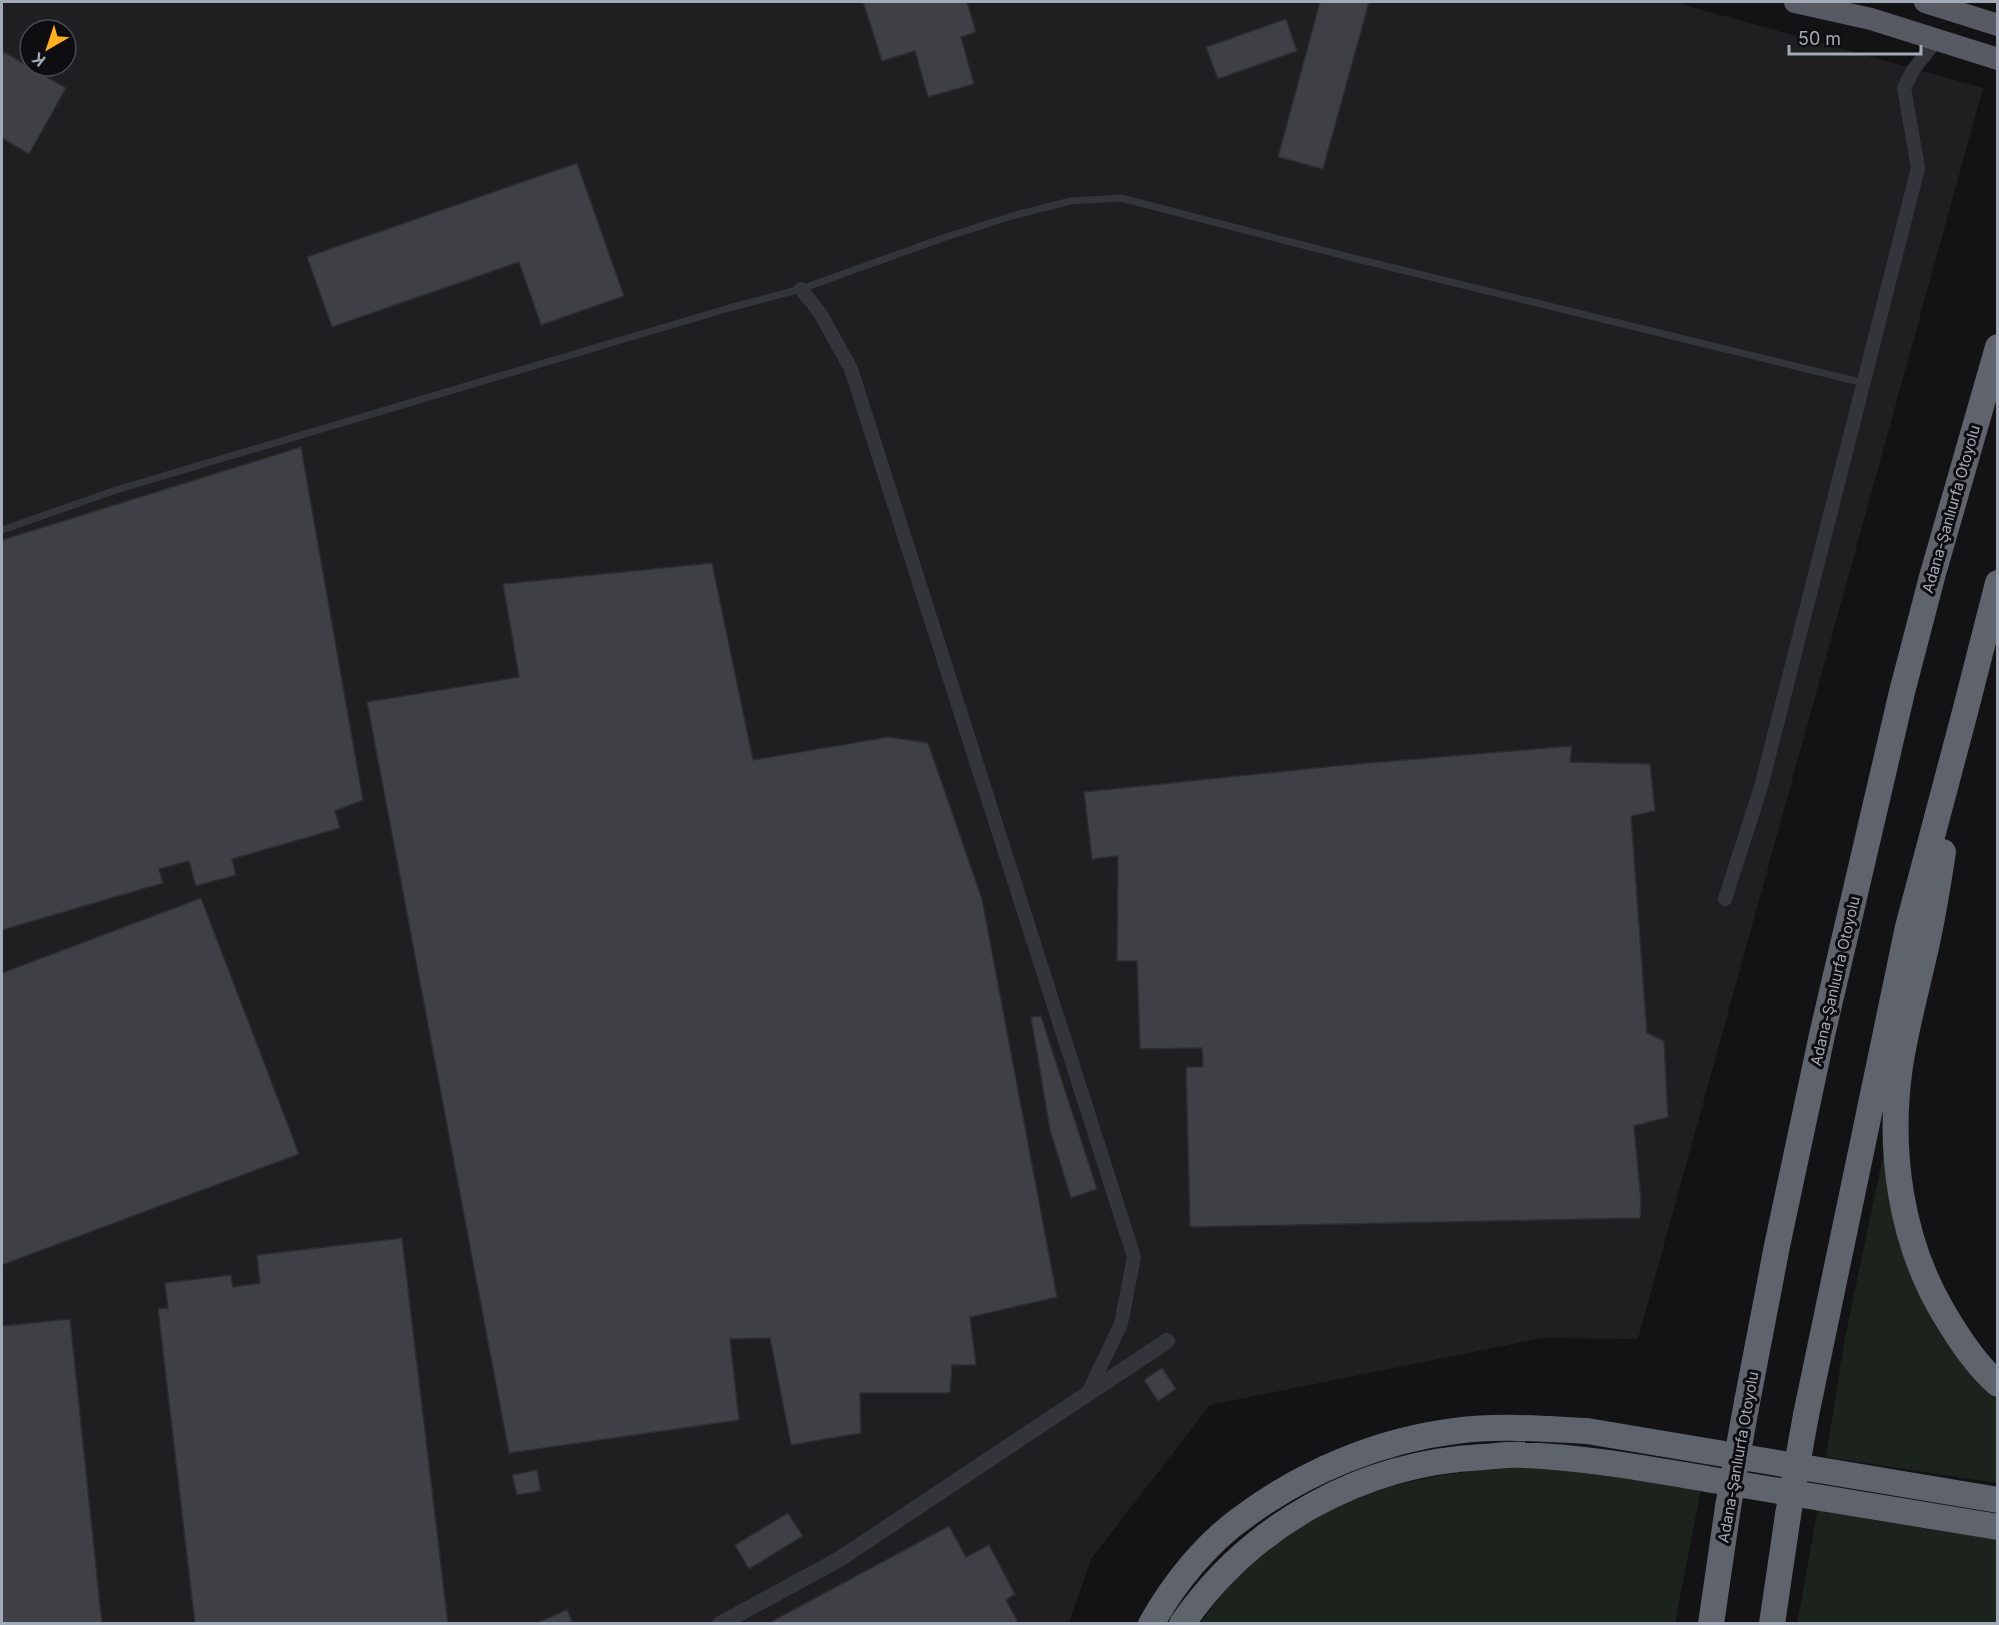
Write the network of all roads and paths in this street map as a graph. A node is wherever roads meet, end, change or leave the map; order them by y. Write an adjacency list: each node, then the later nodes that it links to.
1 (1795, 2): 4 (highway)
2 (1925, 2): 3 (highway)
3 (1998, 25)
4 (1937, 40): 5 (highway); 8 (street)
5 (1998, 58)
6 (801, 289): 8 (lane); 9 (lane); 15 (street)
7 (1998, 347): 21 (highway, Adana-Şanlıurfa Otoyolu, bridge)
8 (1864, 383): 12 (street)
9 (2, 530)
10 (1998, 583): 11 (highway)
11 (1965, 712): 14 (highway); 22 (highway, bridge)
12 (1725, 899)
13 (1167, 1341): 15 (street)
14 (1998, 1384)
15 (1088, 1393): 18 (street)
16 (1998, 1500): 19 (highway)
17 (1998, 1527): 20 (highway)
18 (720, 1623)
19 (1150, 1623)
20 (1182, 1623)
21 (1711, 1623)
22 (1772, 1623)

